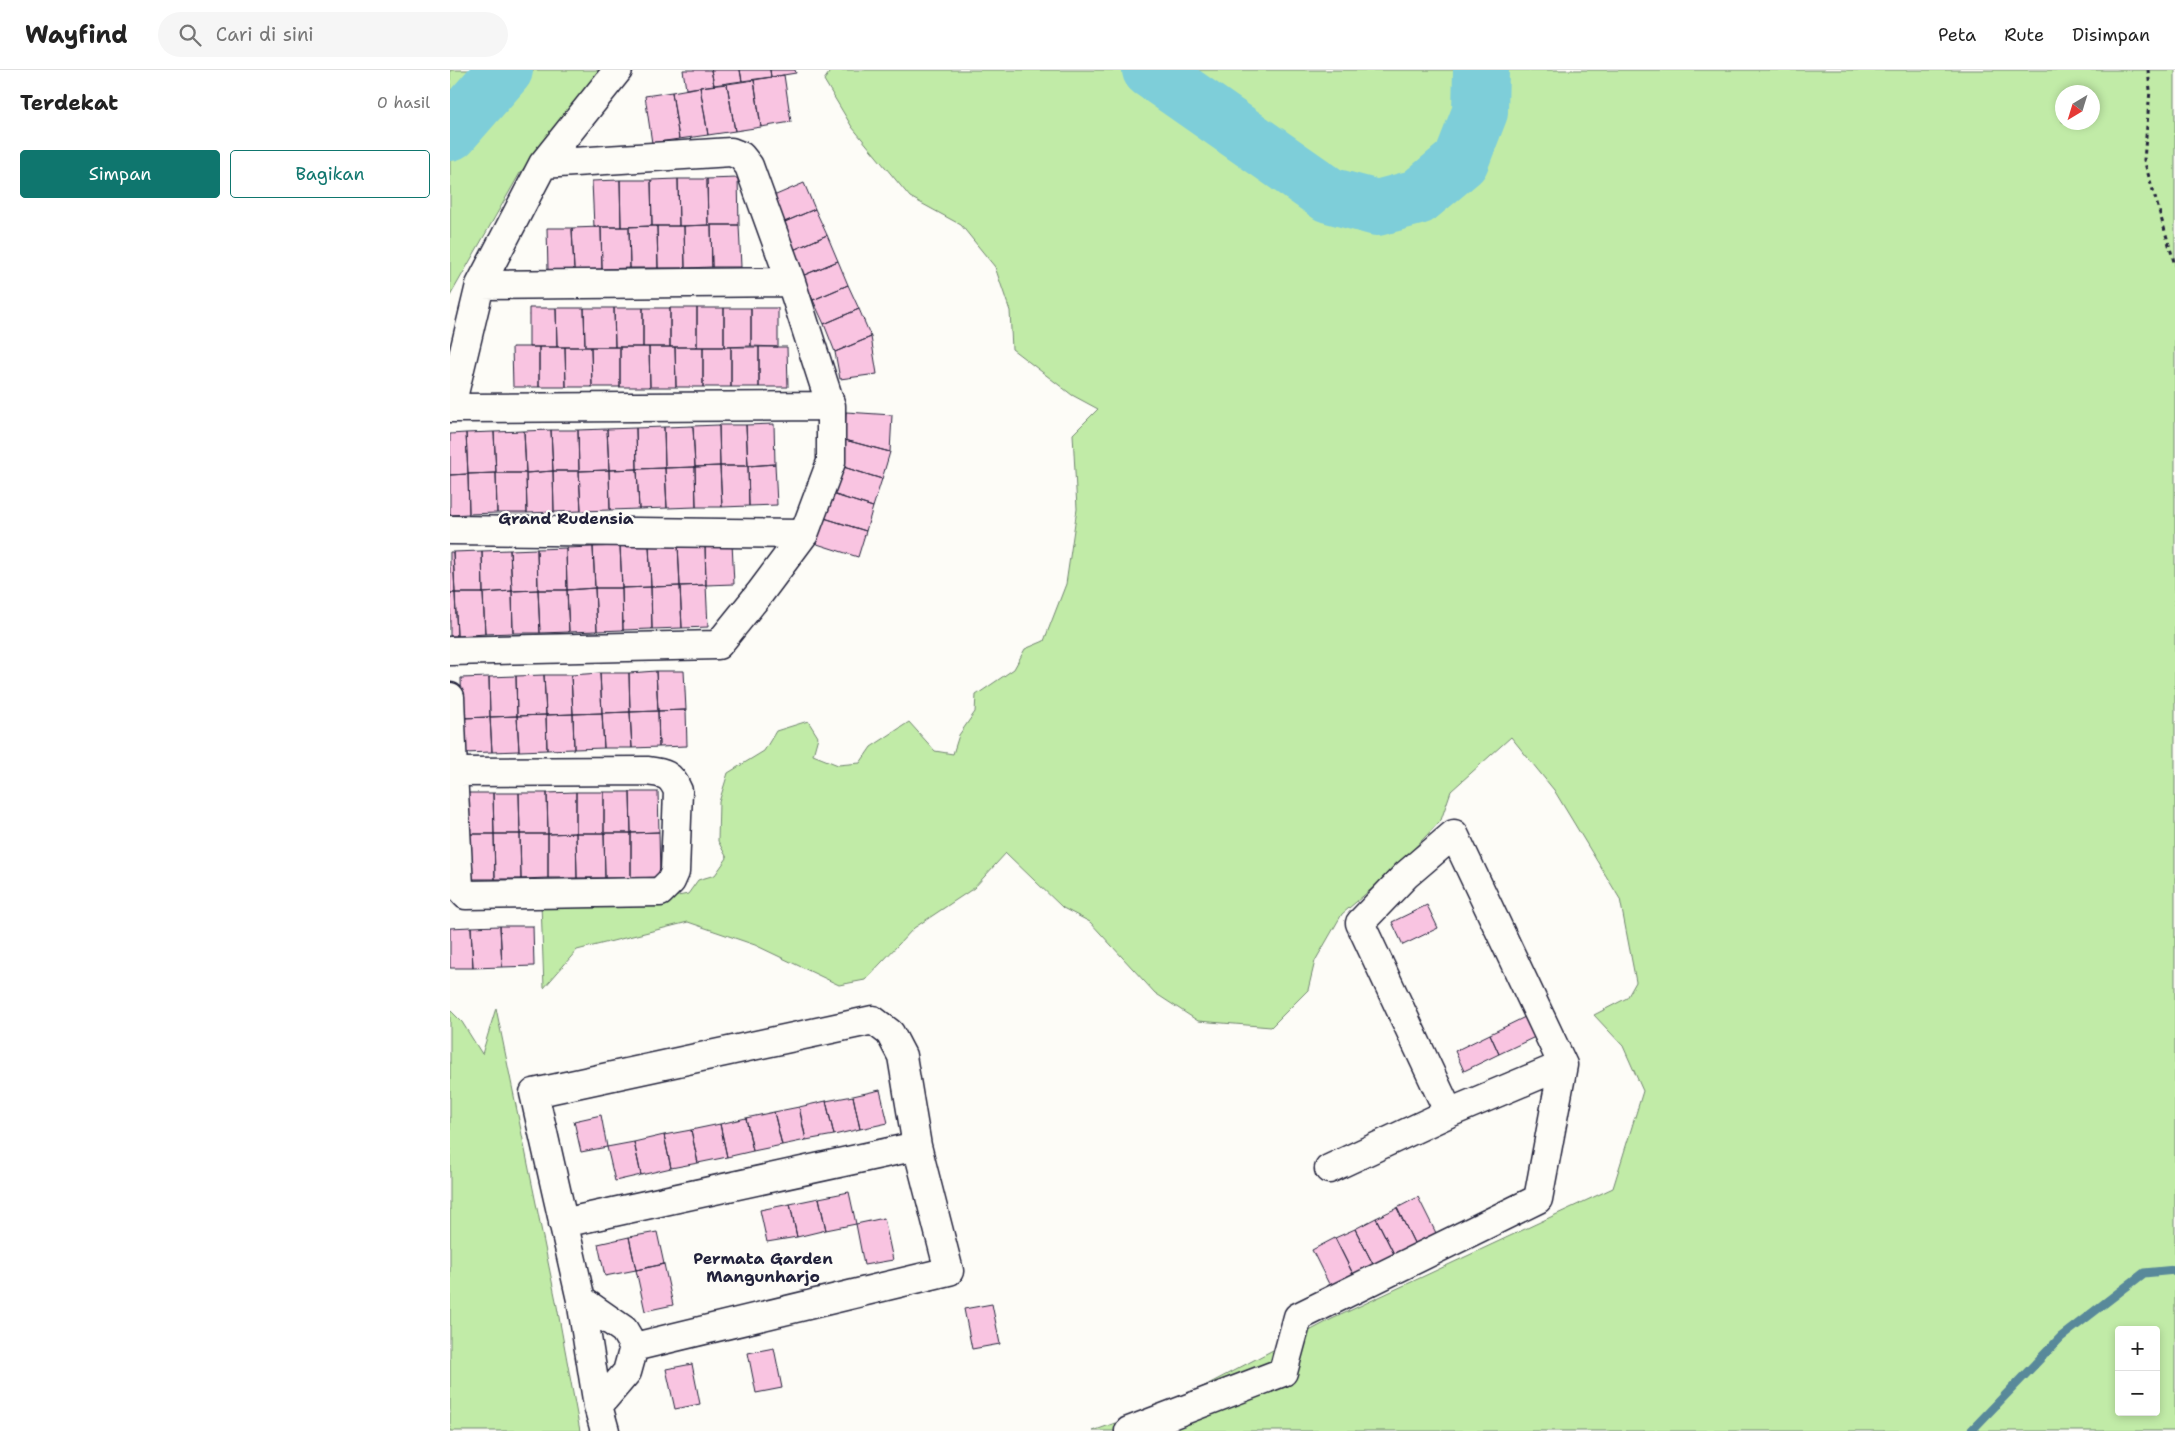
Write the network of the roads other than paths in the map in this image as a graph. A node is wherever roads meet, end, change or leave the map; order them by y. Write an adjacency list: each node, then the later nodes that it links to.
1 (618, 70): 2 (street)
2 (543, 164): 3 (street); 4 (street)
3 (792, 282): 4 (street); 5 (street)
4 (480, 285): 6 (street)
5 (831, 406): 6 (street); 8 (street)
6 (450, 407)
7 (450, 530): 8 (street)
8 (804, 534): 9 (street)
9 (450, 650)
10 (450, 696): 11 (street)
11 (453, 772): 11 (street)
12 (1563, 1065): 13 (street); 13 (street); 20 (street)
13 (1449, 1113): 15 (street)
14 (917, 1146): 16 (street); 16 (street); 18 (street)
15 (1329, 1169)
16 (563, 1223): 17 (street)
17 (581, 1300): 18 (street); 19 (street)
18 (634, 1347): 19 (street)
19 (602, 1418)
20 (1129, 1431)

